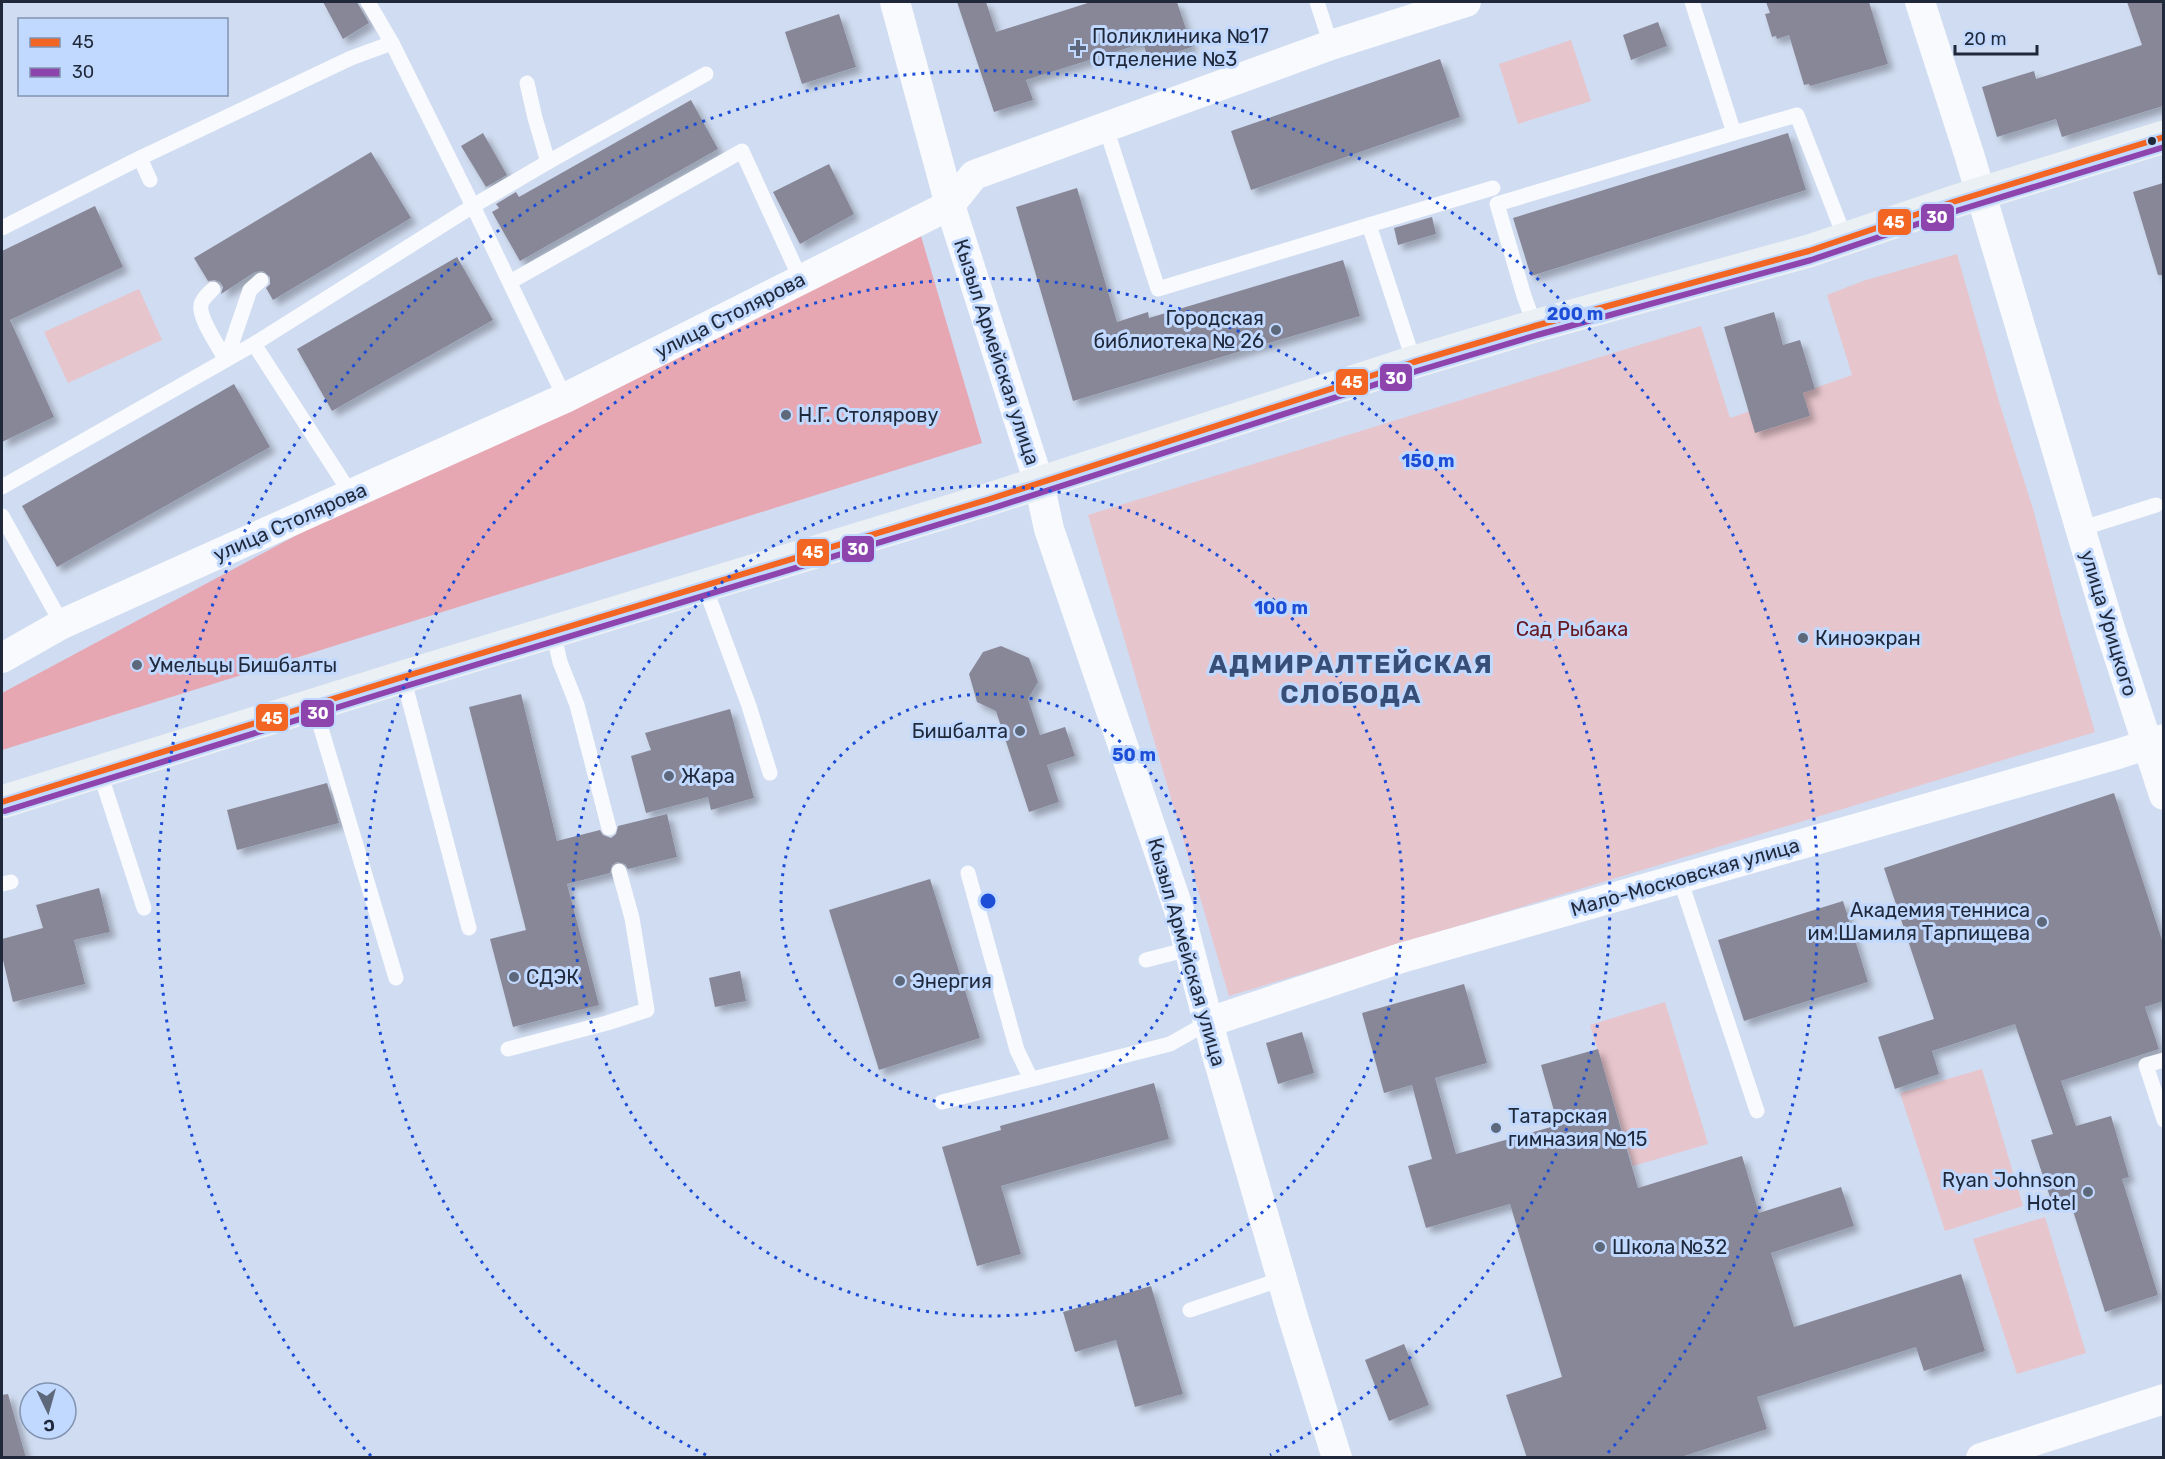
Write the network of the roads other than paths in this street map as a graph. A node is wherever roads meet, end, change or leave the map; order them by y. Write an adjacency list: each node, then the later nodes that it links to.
1 (368, 2): 7 (lane)
2 (895, 2): 19 (street, Кызыл Армейская улица)
3 (1317, 2): 8 (lane)
4 (1466, 2): 8 (street, улица Столярова)
5 (1692, 2): 12 (lane)
6 (1920, 2): 18 (street, улица Урицкого)
7 (392, 43): 14 (lane); 20 (lane)
8 (1331, 45): 11 (street, улица Столярова)
9 (706, 74): 15 (lane)
10 (527, 83): 15 (lane)
11 (1106, 128): 19 (street, улица Столярова); 21 (lane)
12 (1734, 133): 23 (lane); 28 (lane)
13 (2163, 136): 18 (main road)
14 (140, 158): 16 (lane); 22 (lane)
15 (548, 162): 20 (lane)
16 (150, 180)
17 (1493, 188): 21 (lane)
18 (1980, 194): 23 (main road); 38 (street, улица Урицкого)
19 (950, 205): 25 (street, улица Столярова); 33 (street, Кызыл Армейская улица)
20 (473, 206): 26 (lane); 29 (lane)
21 (1369, 225): 31 (lane)
22 (2, 228)
23 (1845, 238): 28 (main road)
24 (261, 280): 30 (lane)
25 (801, 280): 26 (lane); 32 (street, улица Столярова)
26 (510, 282): 32 (lane)
27 (213, 289): 30 (lane)
28 (1535, 326): 31 (main road)
29 (254, 344): 30 (lane); 35 (lane)
30 (226, 360): 34 (lane)
31 (1414, 362): 33 (main road)
32 (565, 398): 35 (street, улица Столярова)
33 (1040, 483): 39 (main road); 56 (street, Кызыл Армейская улица)
34 (2, 487)
35 (351, 494): 40 (street, улица Столярова)
36 (2156, 505): 38 (lane)
37 (2, 516): 40 (lane)
38 (2080, 530): 45 (street, улица Урицкого)
39 (705, 587): 41 (main road); 47 (lane)
40 (62, 624): 42 (street, улица Столярова)
41 (553, 632): 43 (main road); 50 (lane)
42 (2, 658)
43 (403, 677): 44 (main road); 55 (lane)
44 (314, 705): 46 (main road); 58 (lane)
45 (2155, 742): 48 (street, улица Урицкого); 53 (street, Мало-Московская улица)
46 (100, 773): 49 (main road); 54 (lane)
47 (770, 773)
48 (2163, 795)
49 (2, 802)
50 (609, 828)
51 (619, 871): 60 (lane)
52 (968, 873): 62 (lane)
53 (1680, 879): 59 (street, Мало-Московская улица); 64 (lane)
54 (144, 908)
55 (469, 928)
56 (1189, 949): 57 (lane); 59 (street, Кызыл Армейская улица)
57 (1146, 960)
58 (396, 978)
59 (1209, 1022): 62 (lane); 66 (street, Кызыл Армейская улица)
60 (508, 1049)
61 (2163, 1060): 65 (lane)
62 (1031, 1080): 63 (lane)
63 (942, 1102)
64 (1757, 1111)
65 (2163, 1120)
66 (1282, 1279): 67 (lane); 70 (street, Кызыл Армейская улица)
67 (1190, 1310)
68 (2163, 1399): 69 (street)
69 (1997, 1455)
70 (1337, 1458)

